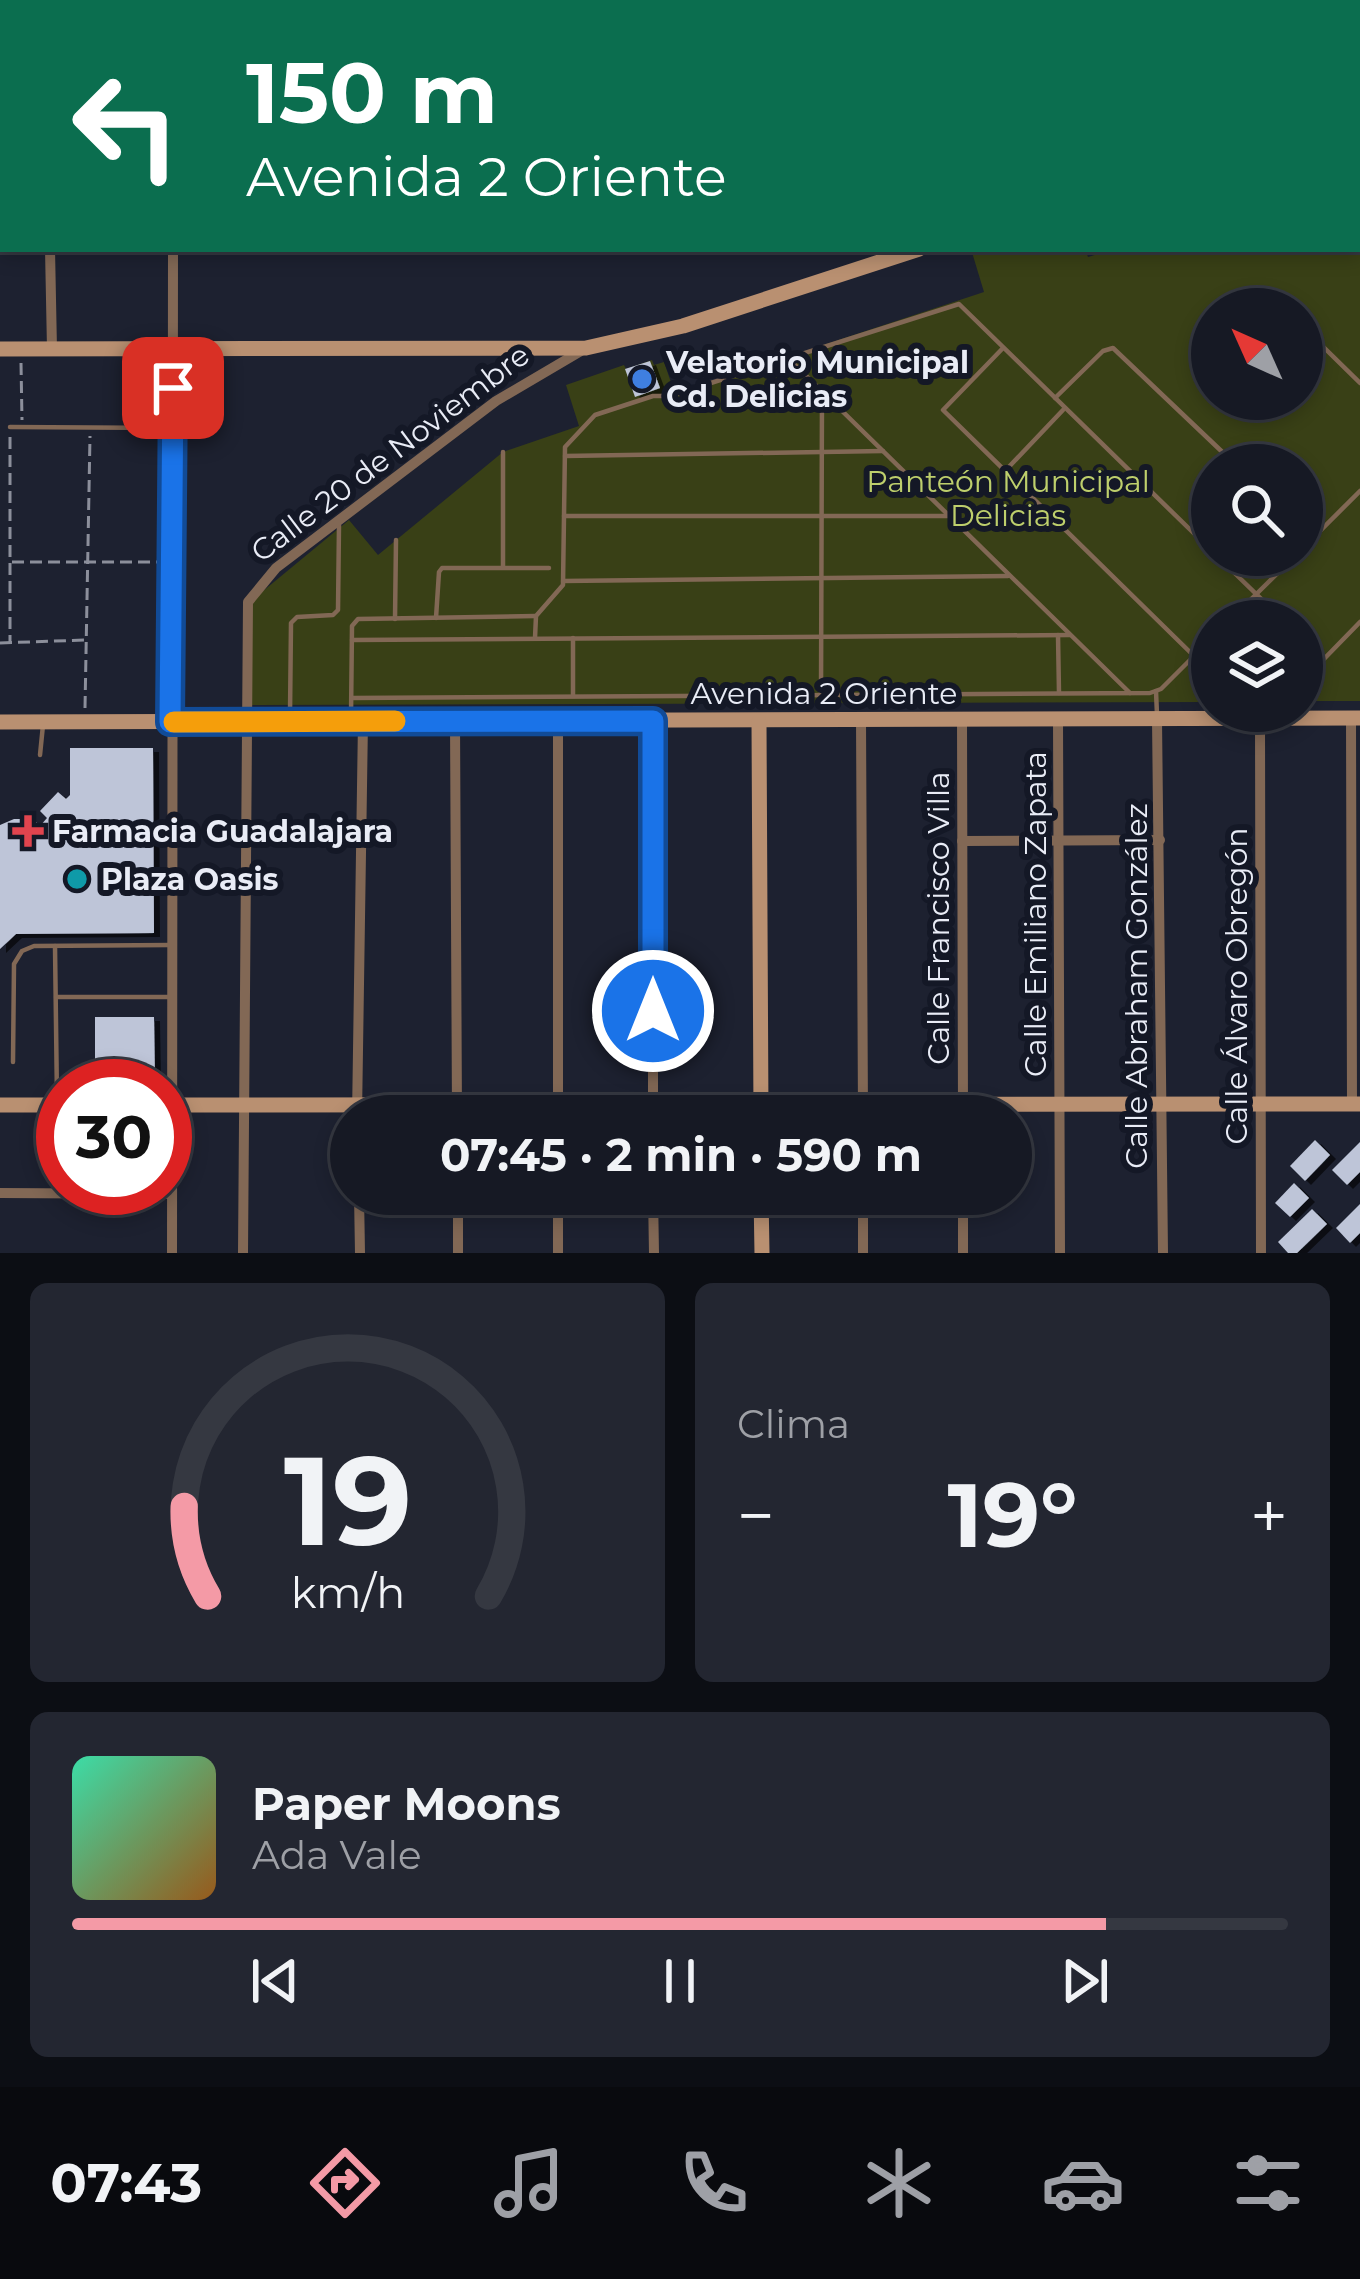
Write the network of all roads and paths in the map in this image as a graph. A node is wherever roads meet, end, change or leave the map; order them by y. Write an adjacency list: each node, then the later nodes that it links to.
1 (50, 252): 10 (street)
2 (173, 252): 5 (street)
3 (910, 252): 6 (street, Calle 20 de Noviembre)
4 (1323, 347): 12 (lane)
5 (173, 348): 6 (street); 10 (street); 19 (street)
6 (586, 348): 30 (street, Calle 20 de Noviembre)
7 (1003, 348): 11 (lane); 14 (lane); 25 (lane)
8 (0, 349): 9 (street)
9 (20, 349): 10 (street); 17 (path)
10 (52, 349)
11 (788, 358): 13 (lane); 24 (lane)
12 (1360, 383)
13 (822, 391): 21 (lane); 23 (lane)
14 (1055, 398): 15 (lane); 20 (lane)
15 (1065, 408): 25 (lane); 32 (lane)
16 (10, 428): 17 (lane); 34 (path)
17 (22, 428): 18 (lane)
18 (90, 428): 19 (lane); 35 (path)
19 (172, 428): 36 (street)
20 (1214, 444)
21 (883, 451): 23 (lane); 29 (lane)
22 (503, 452): 37 (lane)
23 (822, 452): 24 (lane); 28 (lane)
24 (565, 456): 27 (lane)
25 (1005, 471): 62 (lane)
26 (1360, 491): 31 (lane)
27 (564, 516): 28 (lane); 43 (lane)
28 (821, 516): 29 (lane); 42 (lane)
29 (949, 516): 39 (lane)
30 (339, 521): 78 (lane); 85 (street, Calle 20 de Noviembre)
31 (1323, 527)
32 (1191, 531)
33 (396, 540): 51 (lane)
34 (10, 562): 35 (path); 45 (path)
35 (88, 562): 36 (path); 58 (path)
36 (171, 562): 84 (street)
37 (503, 567): 38 (lane); 50 (lane)
38 (549, 568)
39 (1010, 576): 42 (lane); 54 (lane)
40 (1238, 576): 46 (lane)
41 (1274, 576): 46 (lane)
42 (821, 578): 43 (lane); 55 (lane)
43 (563, 580): 49 (lane)
44 (0, 590): 45 (path)
45 (10, 590): 61 (path)
46 (1256, 594): 47 (lane); 48 (lane)
47 (1250, 600)
48 (1262, 600)
49 (536, 616): 50 (lane); 56 (lane)
50 (436, 618): 51 (lane)
51 (395, 619): 59 (lane)
52 (1360, 622): 64 (lane)
53 (1058, 635): 54 (lane); 55 (lane); 66 (lane)
54 (1070, 635): 67 (lane)
55 (821, 637): 57 (lane); 68 (lane)
56 (535, 638): 57 (lane); 59 (lane)
57 (573, 638): 69 (lane)
58 (86, 640): 61 (path); 83 (path)
59 (352, 640): 70 (lane)
60 (0, 643): 61 (path)
61 (10, 643)
62 (1191, 653)
63 (1191, 659): 65 (lane)
64 (1323, 660)
65 (1156, 691): 67 (lane); 76 (lane)
66 (1059, 693): 67 (lane); 68 (lane)
67 (1130, 693)
68 (821, 695): 69 (lane)
69 (573, 696): 70 (lane)
70 (352, 698): 86 (lane)
71 (1323, 718): 72 (street, Avenida 2 Oriente)
72 (1356, 718): 110 (street)
73 (862, 719): 74 (street, Avenida 2 Oriente); 87 (street, Avenida 2 Oriente); 106 (street)
74 (962, 719): 75 (street, Avenida 2 Oriente); 92 (street, Calle Francisco Villa)
75 (1058, 719): 76 (street, Avenida 2 Oriente); 93 (street, Calle Emiliano Zapata)
76 (1157, 719): 77 (street, Avenida 2 Oriente); 91 (street, Calle Abraham González)
77 (1191, 719)
78 (290, 720): 85 (street, Avenida 2 Oriente); 86 (street, Avenida 2 Oriente)
79 (455, 721): 80 (street, Avenida 2 Oriente); 86 (street, Avenida 2 Oriente); 102 (street)
80 (558, 721): 81 (street, Avenida 2 Oriente); 103 (street)
81 (653, 721): 87 (street, Avenida 2 Oriente); 104 (street)
82 (0, 722): 88 (street, Avenida 2 Oriente)
83 (85, 722): 84 (street, Avenida 2 Oriente); 88 (street, Avenida 2 Oriente)
84 (170, 722): 85 (street, Avenida 2 Oriente); 94 (street)
85 (244, 722): 112 (street, Calle 20 de Noviembre)
86 (357, 722): 101 (street)
87 (759, 722): 105 (street)
88 (43, 723): 90 (lane)
89 (1260, 732): 109 (street, Calle Álvaro Obregón)
90 (40, 755)
91 (1160, 839): 93 (street); 108 (street, Calle Abraham González)
92 (962, 841): 93 (street); 107 (street, Calle Francisco Villa)
93 (1058, 841): 113 (street, Calle Emiliano Zapata)
94 (171, 945): 95 (lane); 97 (street)
95 (56, 946): 96 (lane); 100 (lane)
96 (56, 997): 97 (lane); 98 (lane)
97 (172, 998): 99 (street)
98 (58, 1059)
99 (170, 1059)
100 (13, 1062)
101 (357, 1095)
102 (457, 1095)
103 (558, 1095)
104 (652, 1095)
105 (761, 1095)
106 (862, 1095)
107 (963, 1095)
108 (1160, 1103): 109 (street); 113 (street); 138 (street, Calle Abraham González)
109 (1260, 1104): 110 (street); 139 (street, Calle Álvaro Obregón)
110 (1356, 1104)
111 (0, 1105): 114 (street)
112 (242, 1105): 115 (street); 117 (street); 129 (street, Calle 20 de Noviembre)
113 (1060, 1105): 116 (street); 137 (street, Calle Emiliano Zapata)
114 (36, 1106)
115 (192, 1106)
116 (1032, 1106)
117 (330, 1110)
118 (0, 1193): 119 (street)
119 (36, 1193)
120 (172, 1215): 128 (street)
121 (359, 1215): 130 (street)
122 (458, 1215): 131 (street)
123 (558, 1215): 132 (street)
124 (653, 1215): 133 (street)
125 (761, 1215): 134 (street)
126 (863, 1215): 135 (street)
127 (963, 1215): 136 (street)
128 (172, 1253)
129 (244, 1253)
130 (360, 1253)
131 (458, 1253)
132 (558, 1253)
133 (653, 1253)
134 (762, 1253)
135 (863, 1253)
136 (963, 1253)
137 (1060, 1253)
138 (1162, 1253)
139 (1261, 1253)

